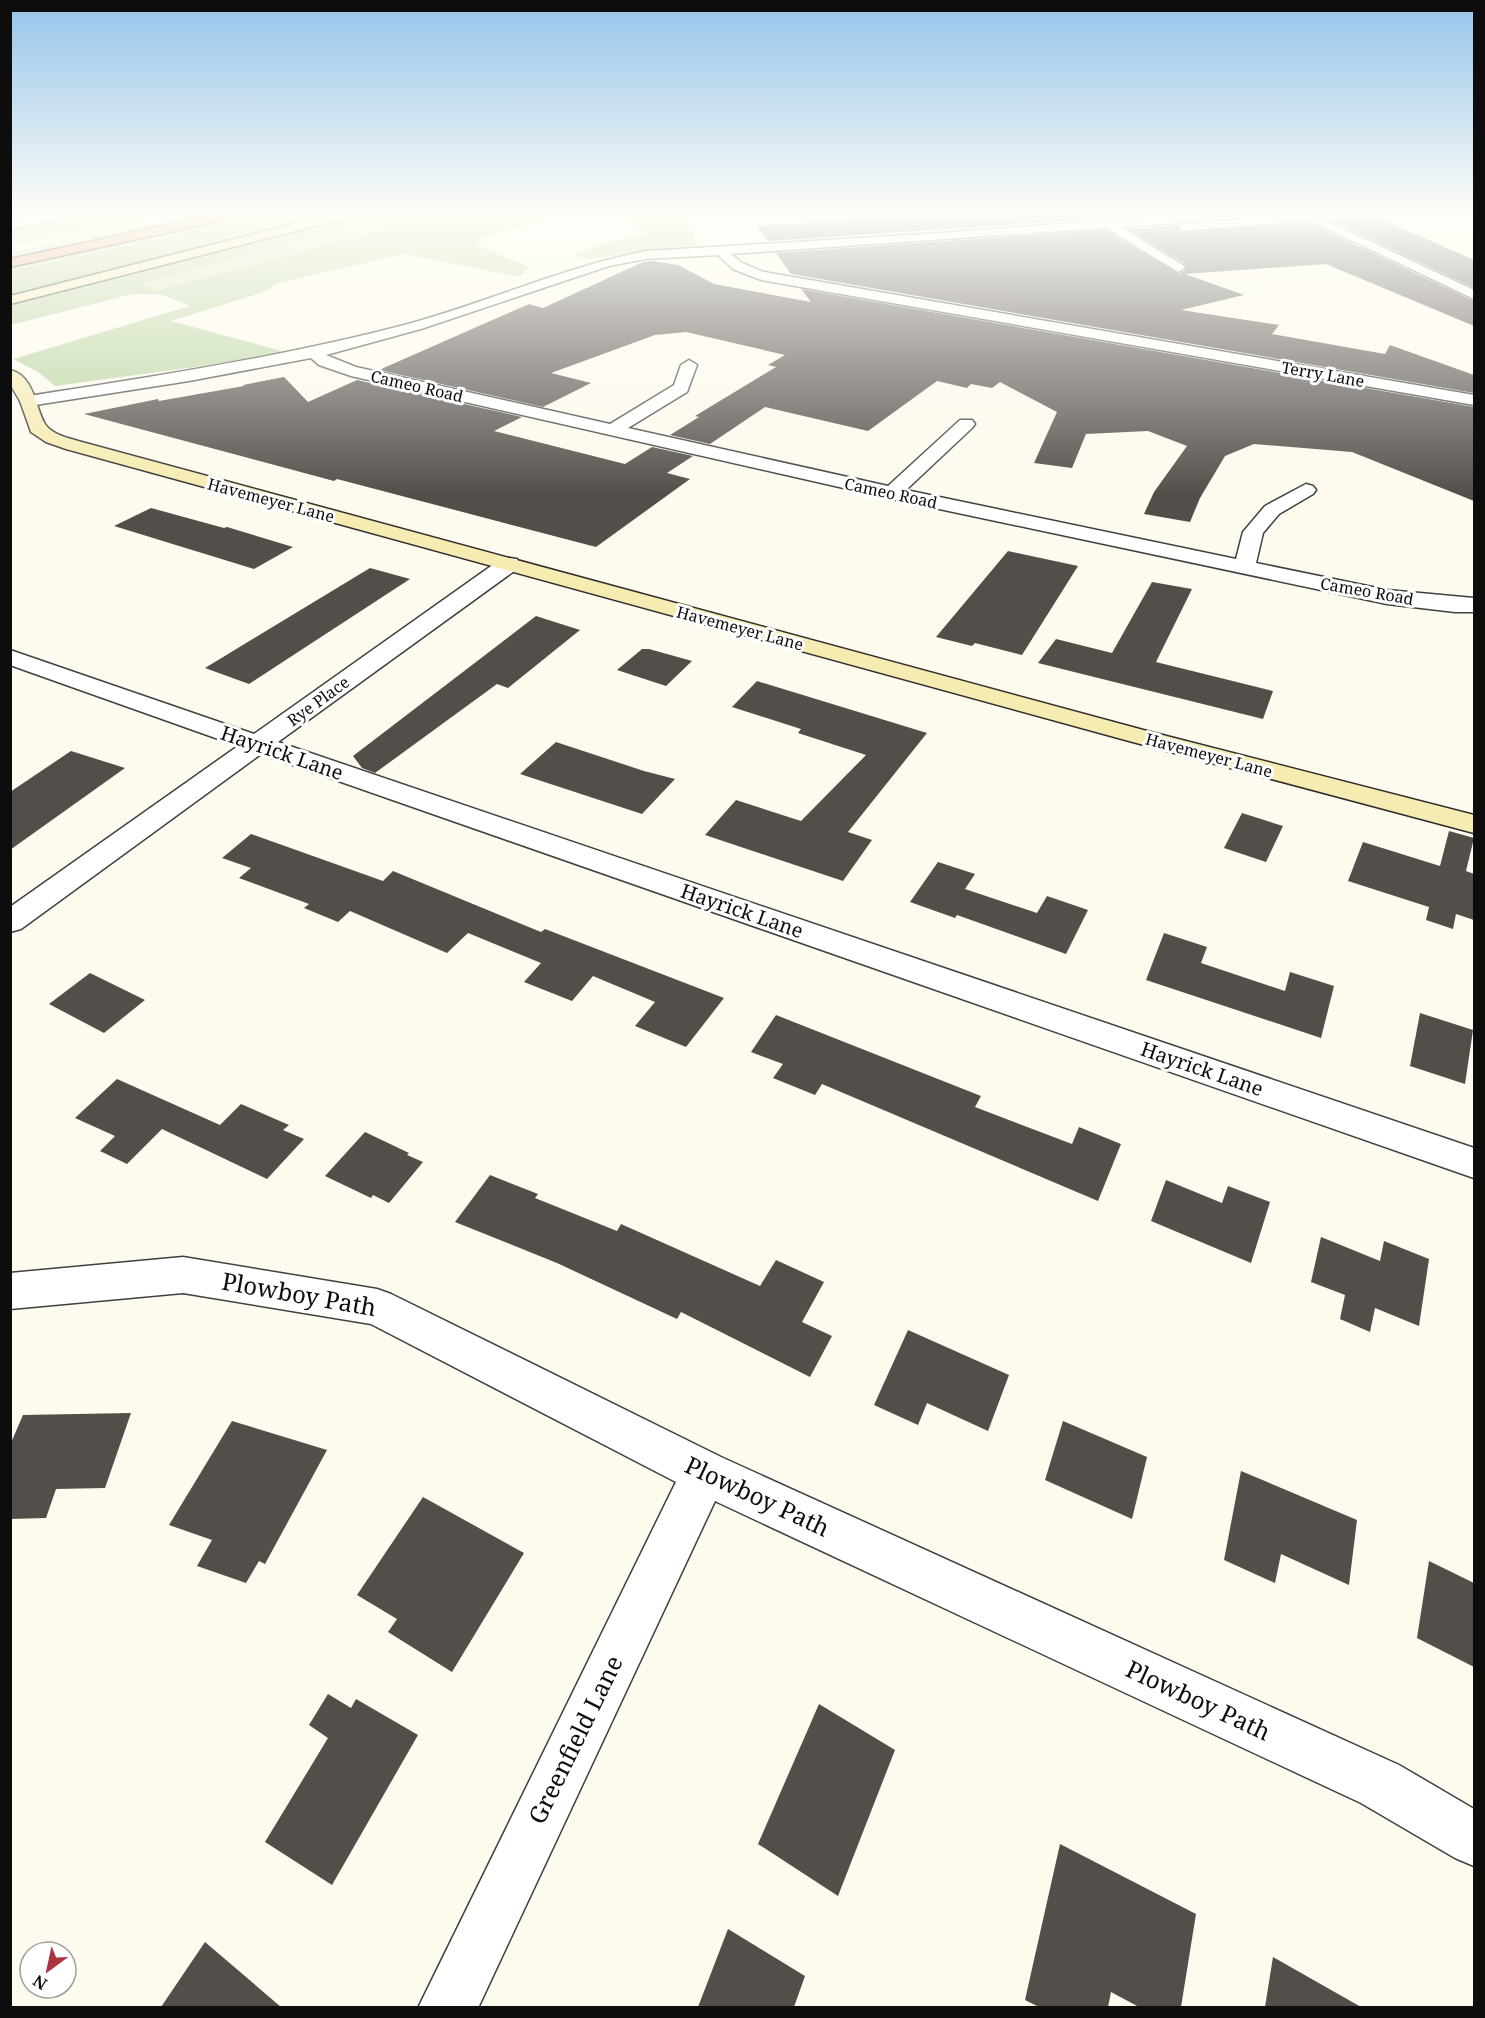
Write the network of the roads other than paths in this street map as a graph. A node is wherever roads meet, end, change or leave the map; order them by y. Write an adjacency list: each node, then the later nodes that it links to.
1 (470, 308): 3 (street)
2 (946, 308): 6 (street, Terry Lane)
3 (314, 353): 7 (street); 9 (street, Cameo Road)
4 (689, 365): 9 (street)
5 (10, 375): 7 (street, Havemeyer Lane)
6 (1474, 400)
7 (29, 401): 12 (street, Havemeyer Lane)
8 (966, 424): 11 (street)
9 (613, 430): 11 (street, Cameo Road)
10 (1306, 490): 13 (street)
11 (892, 493): 13 (street, Cameo Road)
12 (508, 564): 16 (street, Rye Place); 17 (street, Havemeyer Lane)
13 (1244, 567): 14 (street, Cameo Road)
14 (1474, 605)
15 (10, 657): 16 (street, Hayrick Lane)
16 (257, 744): 18 (street, Rye Place); 19 (street, Hayrick Lane)
17 (1474, 824)
18 (10, 922)
19 (1474, 1163)
20 (10, 1292): 21 (street, Plowboy Path)
21 (705, 1473): 22 (street, Plowboy Path); 23 (street, Greenfield Lane)
22 (1474, 1839)
23 (447, 2007)

